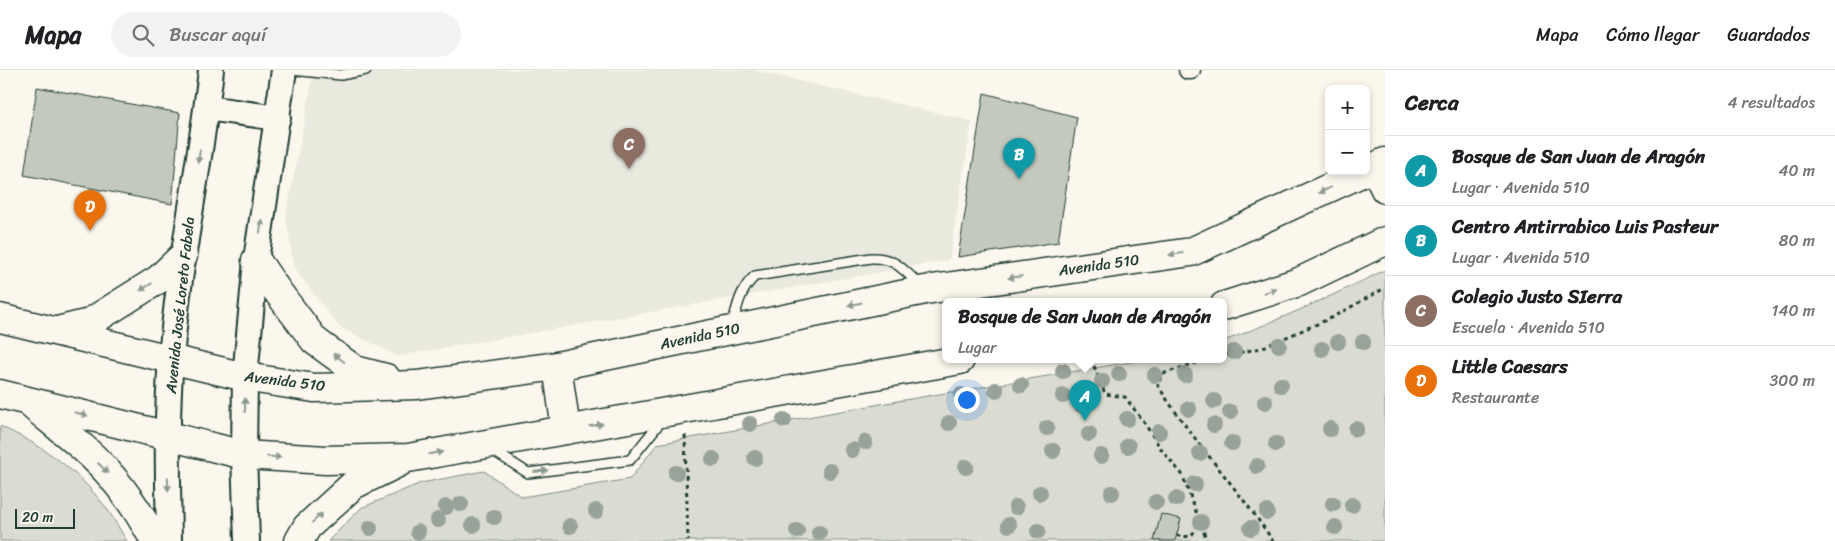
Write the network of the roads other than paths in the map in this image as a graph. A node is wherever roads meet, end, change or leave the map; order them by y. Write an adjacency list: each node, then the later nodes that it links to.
1 (211, 70): 6 (main road, Avenida José Loreto Fabela)
2 (284, 70): 7 (main road)
3 (292, 70): 5 (lane)
4 (366, 70): 5 (lane)
5 (341, 72)
6 (207, 108): 7 (main road); 10 (main road, Avenida José Loreto Fabela, one-way to 10)
7 (278, 118): 11 (main road, one-way to 7)
8 (1382, 173): 12 (main road, Avenida 510, one-way to 12)
9 (1385, 241): 13 (main road, one-way to 9)
10 (183, 256): 16 (main road, one-way to 16); 17 (main road, Avenida José Loreto Fabela)
11 (256, 260): 20 (main road); 21 (main road, one-way to 11)
12 (925, 290): 15 (main road, Avenida 510, one-way to 15); 15 (lane)
13 (1227, 305)
14 (0, 318): 16 (main road, Avenida 510)
15 (731, 330): 19 (main road, Avenida 510)
16 (55, 332): 17 (main road, Avenida 510)
17 (171, 359): 20 (main road, Avenida 510); 26 (main road, Avenida José Loreto Fabela)
18 (943, 363): 24 (main road)
19 (556, 366): 21 (main road, Avenida 510); 25 (main road)
20 (245, 377): 21 (main road, Avenida 510); 28 (main road, one-way to 20)
21 (417, 385)
22 (0, 394): 23 (main road)
23 (27, 400): 26 (main road, one-way to 26); 30 (main road, one-way to 30)
24 (668, 412): 25 (main road, one-way to 24); 27 (lane, one-way to 24)
25 (566, 430): 27 (main road)
26 (167, 435): 28 (main road); 31 (main road, Avenida José Loreto Fabela, one-way to 31)
27 (483, 445): 29 (main road, one-way to 27)
28 (244, 455): 29 (main road, one-way to 29); 32 (main road)
29 (408, 458): 33 (main road, one-way to 29)
30 (155, 541)
31 (169, 541)
32 (247, 541)
33 (299, 541)

